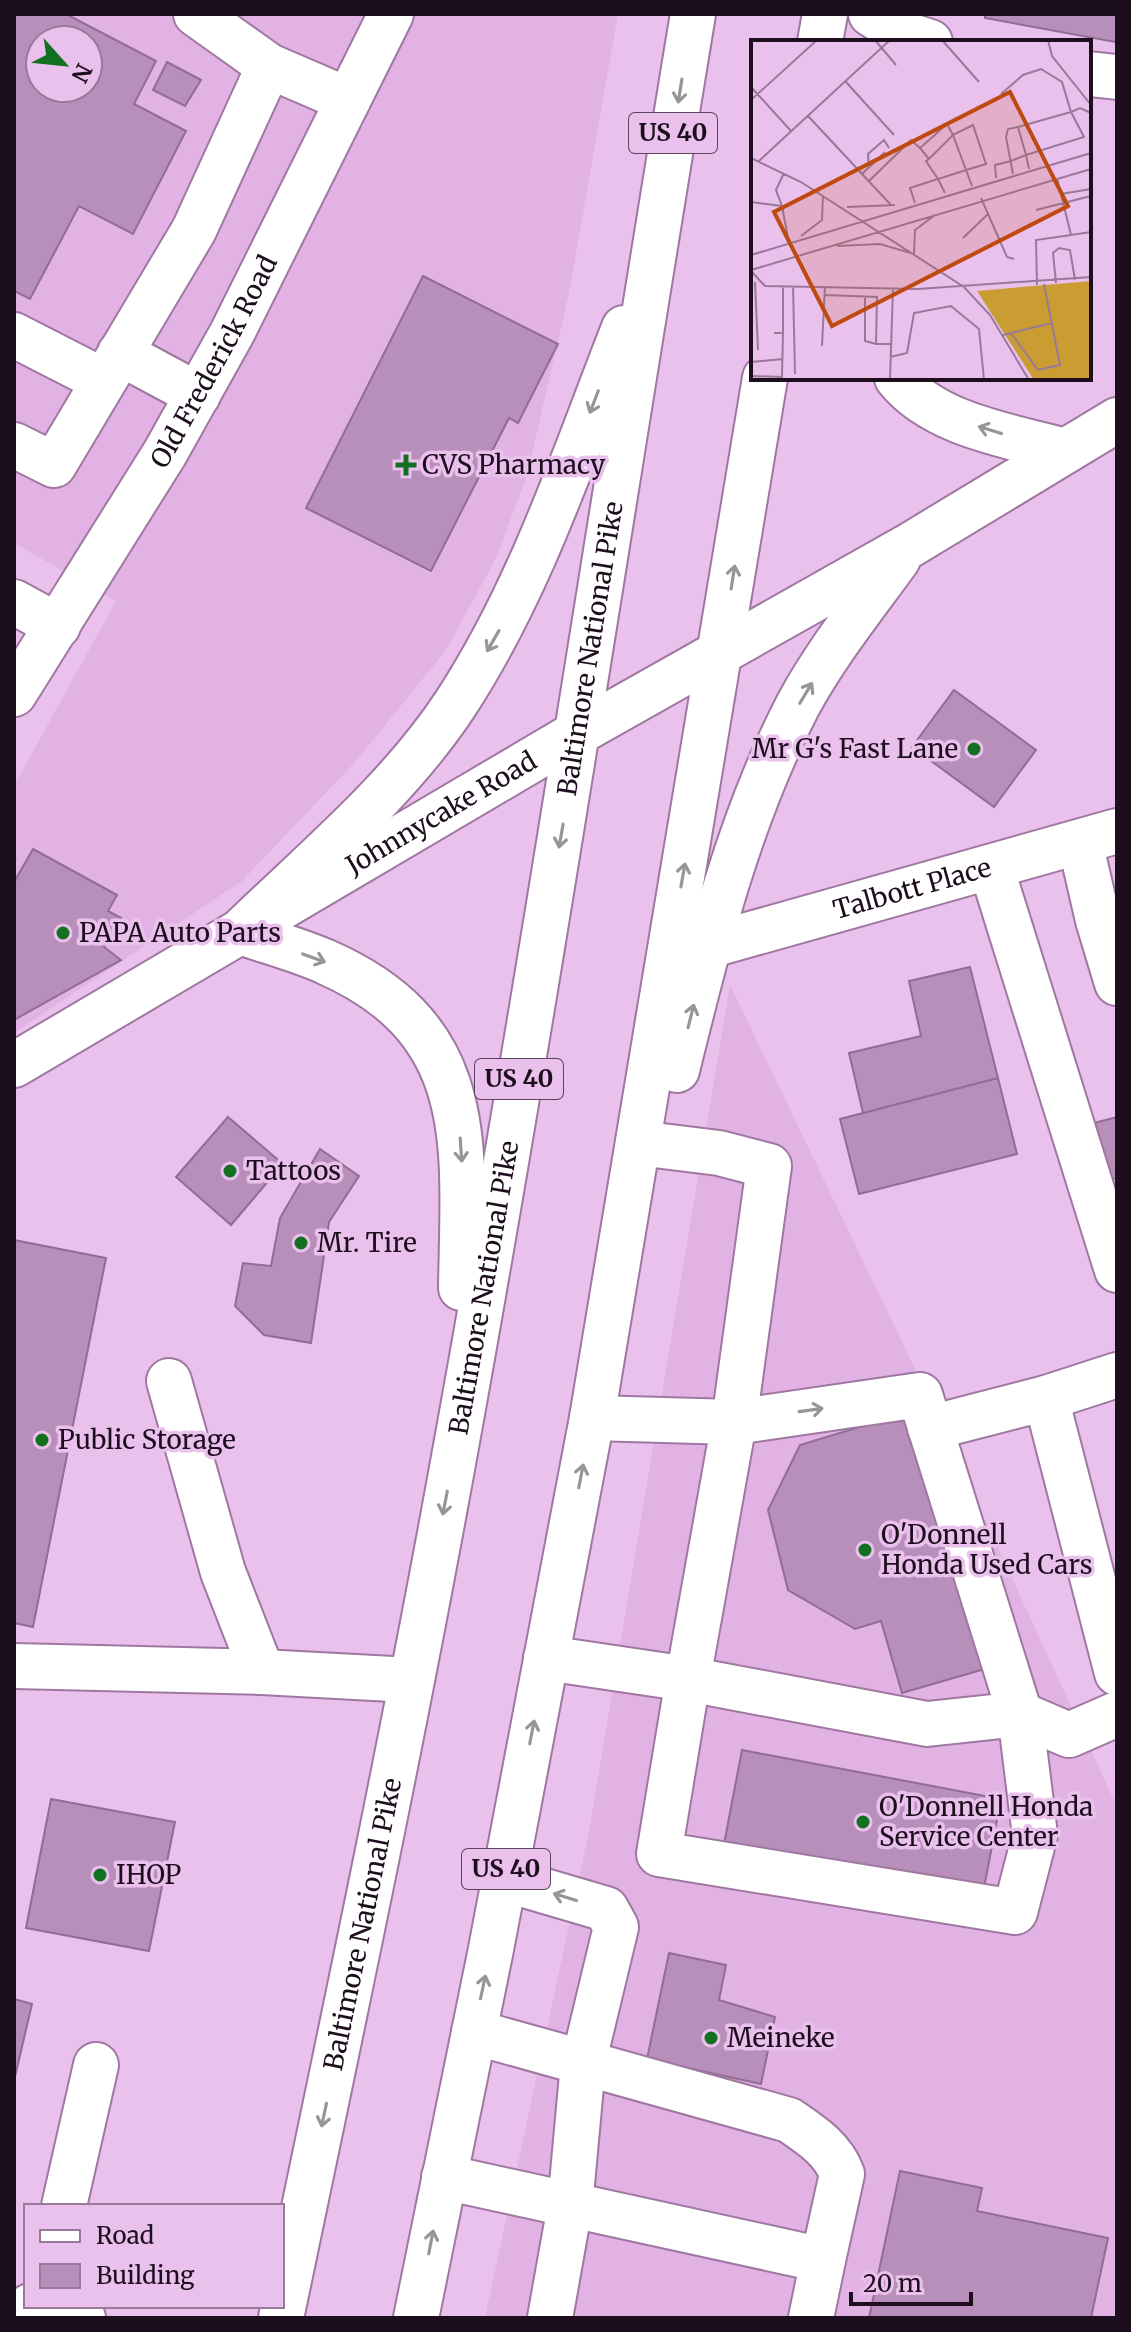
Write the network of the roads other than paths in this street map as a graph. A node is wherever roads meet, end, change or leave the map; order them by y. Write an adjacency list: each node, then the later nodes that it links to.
1 (196, 14): 9 (main road)
2 (391, 14): 12 (main road, Old Frederick Road)
3 (693, 14): 13 (main road, Baltimore National Pike / US 40, one-way to 13)
4 (827, 14): 6 (main road); 7 (main road)
5 (871, 14): 8 (main road)
6 (820, 40)
7 (830, 40)
8 (924, 40)
9 (269, 66): 12 (main road); 15 (main road)
10 (1091, 74): 11 (main road)
11 (1117, 77)
12 (348, 100): 18 (main road, Old Frederick Road)
13 (653, 252): 27 (main road, Baltimore National Pike / US 40); 31 (main road, one-way to 31)
14 (14, 335): 15 (main road)
15 (111, 366): 18 (main road); 20 (main road)
16 (765, 380): 25 (main road, one-way to 16)
17 (900, 380): 21 (main road, one-way to 17)
18 (198, 395): 24 (main road, Old Frederick Road)
19 (1117, 420): 21 (main road, Johnnycake Road)
20 (14, 445)
21 (1065, 451): 22 (main road, Johnnycake Road)
22 (907, 547): 25 (main road, Johnnycake Road); 32 (main road, one-way to 22)
23 (14, 602): 24 (main road)
24 (58, 626): 26 (main road, Old Frederick Road)
25 (721, 654): 27 (main road, Johnnycake Road); 35 (main road, one-way to 25)
26 (14, 694)
27 (579, 732): 31 (main road, Johnnycake Road); 43 (main road, Baltimore National Pike / US 40, one-way to 43)
28 (1098, 836): 29 (main road, Talbott Place); 30 (main road)
29 (991, 867): 32 (main road, Talbott Place); 36 (main road)
30 (1107, 924): 33 (main road)
31 (240, 932): 34 (main road, Johnnycake Road); 43 (main road, one-way to 43)
32 (708, 946): 35 (main road, one-way to 32)
33 (1117, 983)
34 (14, 1065)
35 (648, 1145): 41 (main road); 42 (main road)
36 (1117, 1270)
37 (1117, 1375): 39 (main road)
38 (169, 1381): 46 (main road)
39 (1046, 1398): 40 (main road); 47 (main road)
40 (925, 1411): 42 (main road, one-way to 40); 50 (main road)
41 (592, 1418): 42 (main road); 44 (main road, US 40, one-way to 41)
42 (734, 1422): 48 (main road)
43 (459, 1427): 49 (main road, Baltimore National Pike / US 40, one-way to 49)
44 (546, 1658): 48 (main road); 52 (main road, US 40, one-way to 44)
45 (14, 1666): 46 (main road)
46 (262, 1672): 49 (main road)
47 (1117, 1673)
48 (688, 1679): 50 (main road); 50 (main road)
49 (411, 1680): 60 (main road, Baltimore National Pike / US 40, one-way to 60)
50 (1020, 1714): 51 (main road)
51 (1117, 1714)
52 (504, 1879): 53 (main road, US 40, one-way to 52); 54 (main road, one-way to 52)
53 (474, 2032): 54 (main road); 56 (main road, US 40)
54 (583, 2064): 58 (main road); 59 (main road)
55 (96, 2065): 57 (main road)
56 (444, 2177): 58 (main road); 63 (main road, US 40, one-way to 56)
57 (64, 2204)
58 (570, 2206): 59 (main road); 64 (main road)
59 (823, 2260): 65 (main road)
60 (284, 2303)
61 (32, 2308): 62 (main road)
62 (83, 2318)
63 (416, 2318)
64 (550, 2318)
65 (811, 2318)

